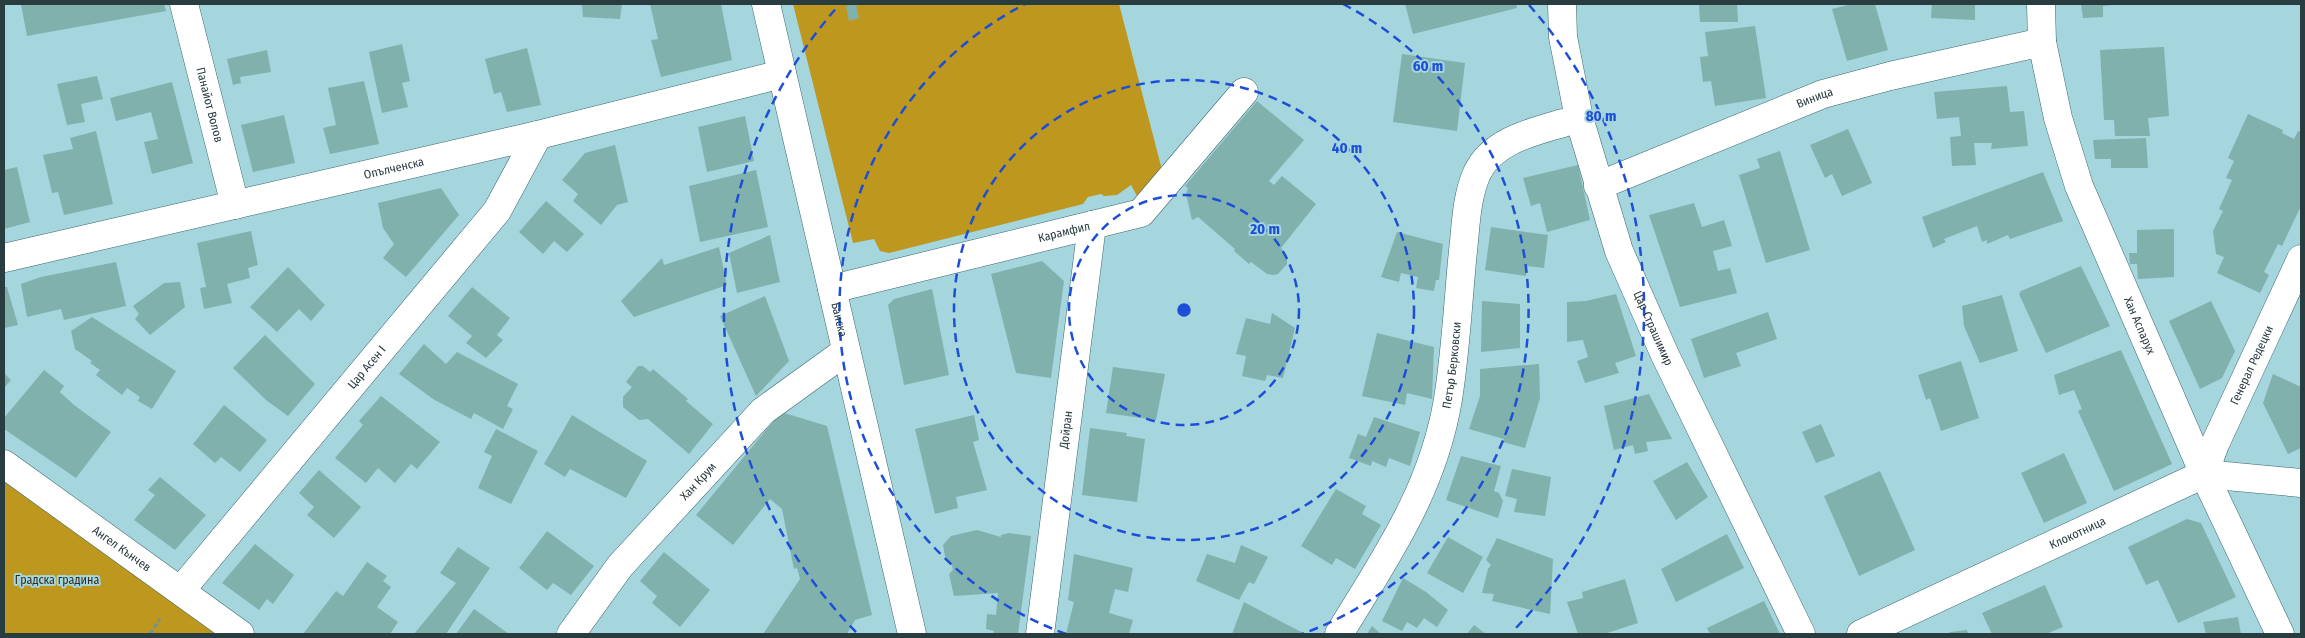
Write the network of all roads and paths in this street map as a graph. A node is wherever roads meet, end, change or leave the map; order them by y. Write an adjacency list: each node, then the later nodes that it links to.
1 (184, 4): 11 (street, Панайот Волов)
2 (766, 4): 6 (street, Банска)
3 (1562, 4): 10 (street, Цар Страшимир)
4 (2041, 4): 5 (street, Хан Аспарух)
5 (2042, 42): 10 (street, Виница); 18 (street, Хан Аспарух)
6 (782, 74): 9 (street, Опълченска); 15 (street, Банска)
7 (1244, 92): 12 (street, Карамфил)
8 (1563, 123): 25 (street, Петър Берковски)
9 (538, 135): 11 (street, Опълченска); 20 (street, Цар Асен I)
10 (1598, 186): 26 (street, Цар Страшимир)
11 (235, 204): 13 (street, Опълченска)
12 (1092, 225): 15 (street, Карамфил); 24 (street, Дойран)
13 (4, 258)
14 (2301, 259): 18 (street, Генерал Редецки)
15 (832, 288): 16 (street, Банска)
16 (846, 351): 22 (street, Хан Крум); 23 (street, Банска)
17 (4, 464): 20 (street, Ангел Кънчев)
18 (2204, 474): 19 (street, Клокотница); 27 (street, Клокотница); 28 (street, Хан Аспарух)
19 (2301, 482)
20 (181, 590): 21 (street, Ангел Кънчев)
21 (240, 634)
22 (570, 634)
23 (912, 634)
24 (1040, 634)
25 (1339, 634)
26 (1801, 634)
27 (1861, 634)
28 (2280, 634)

